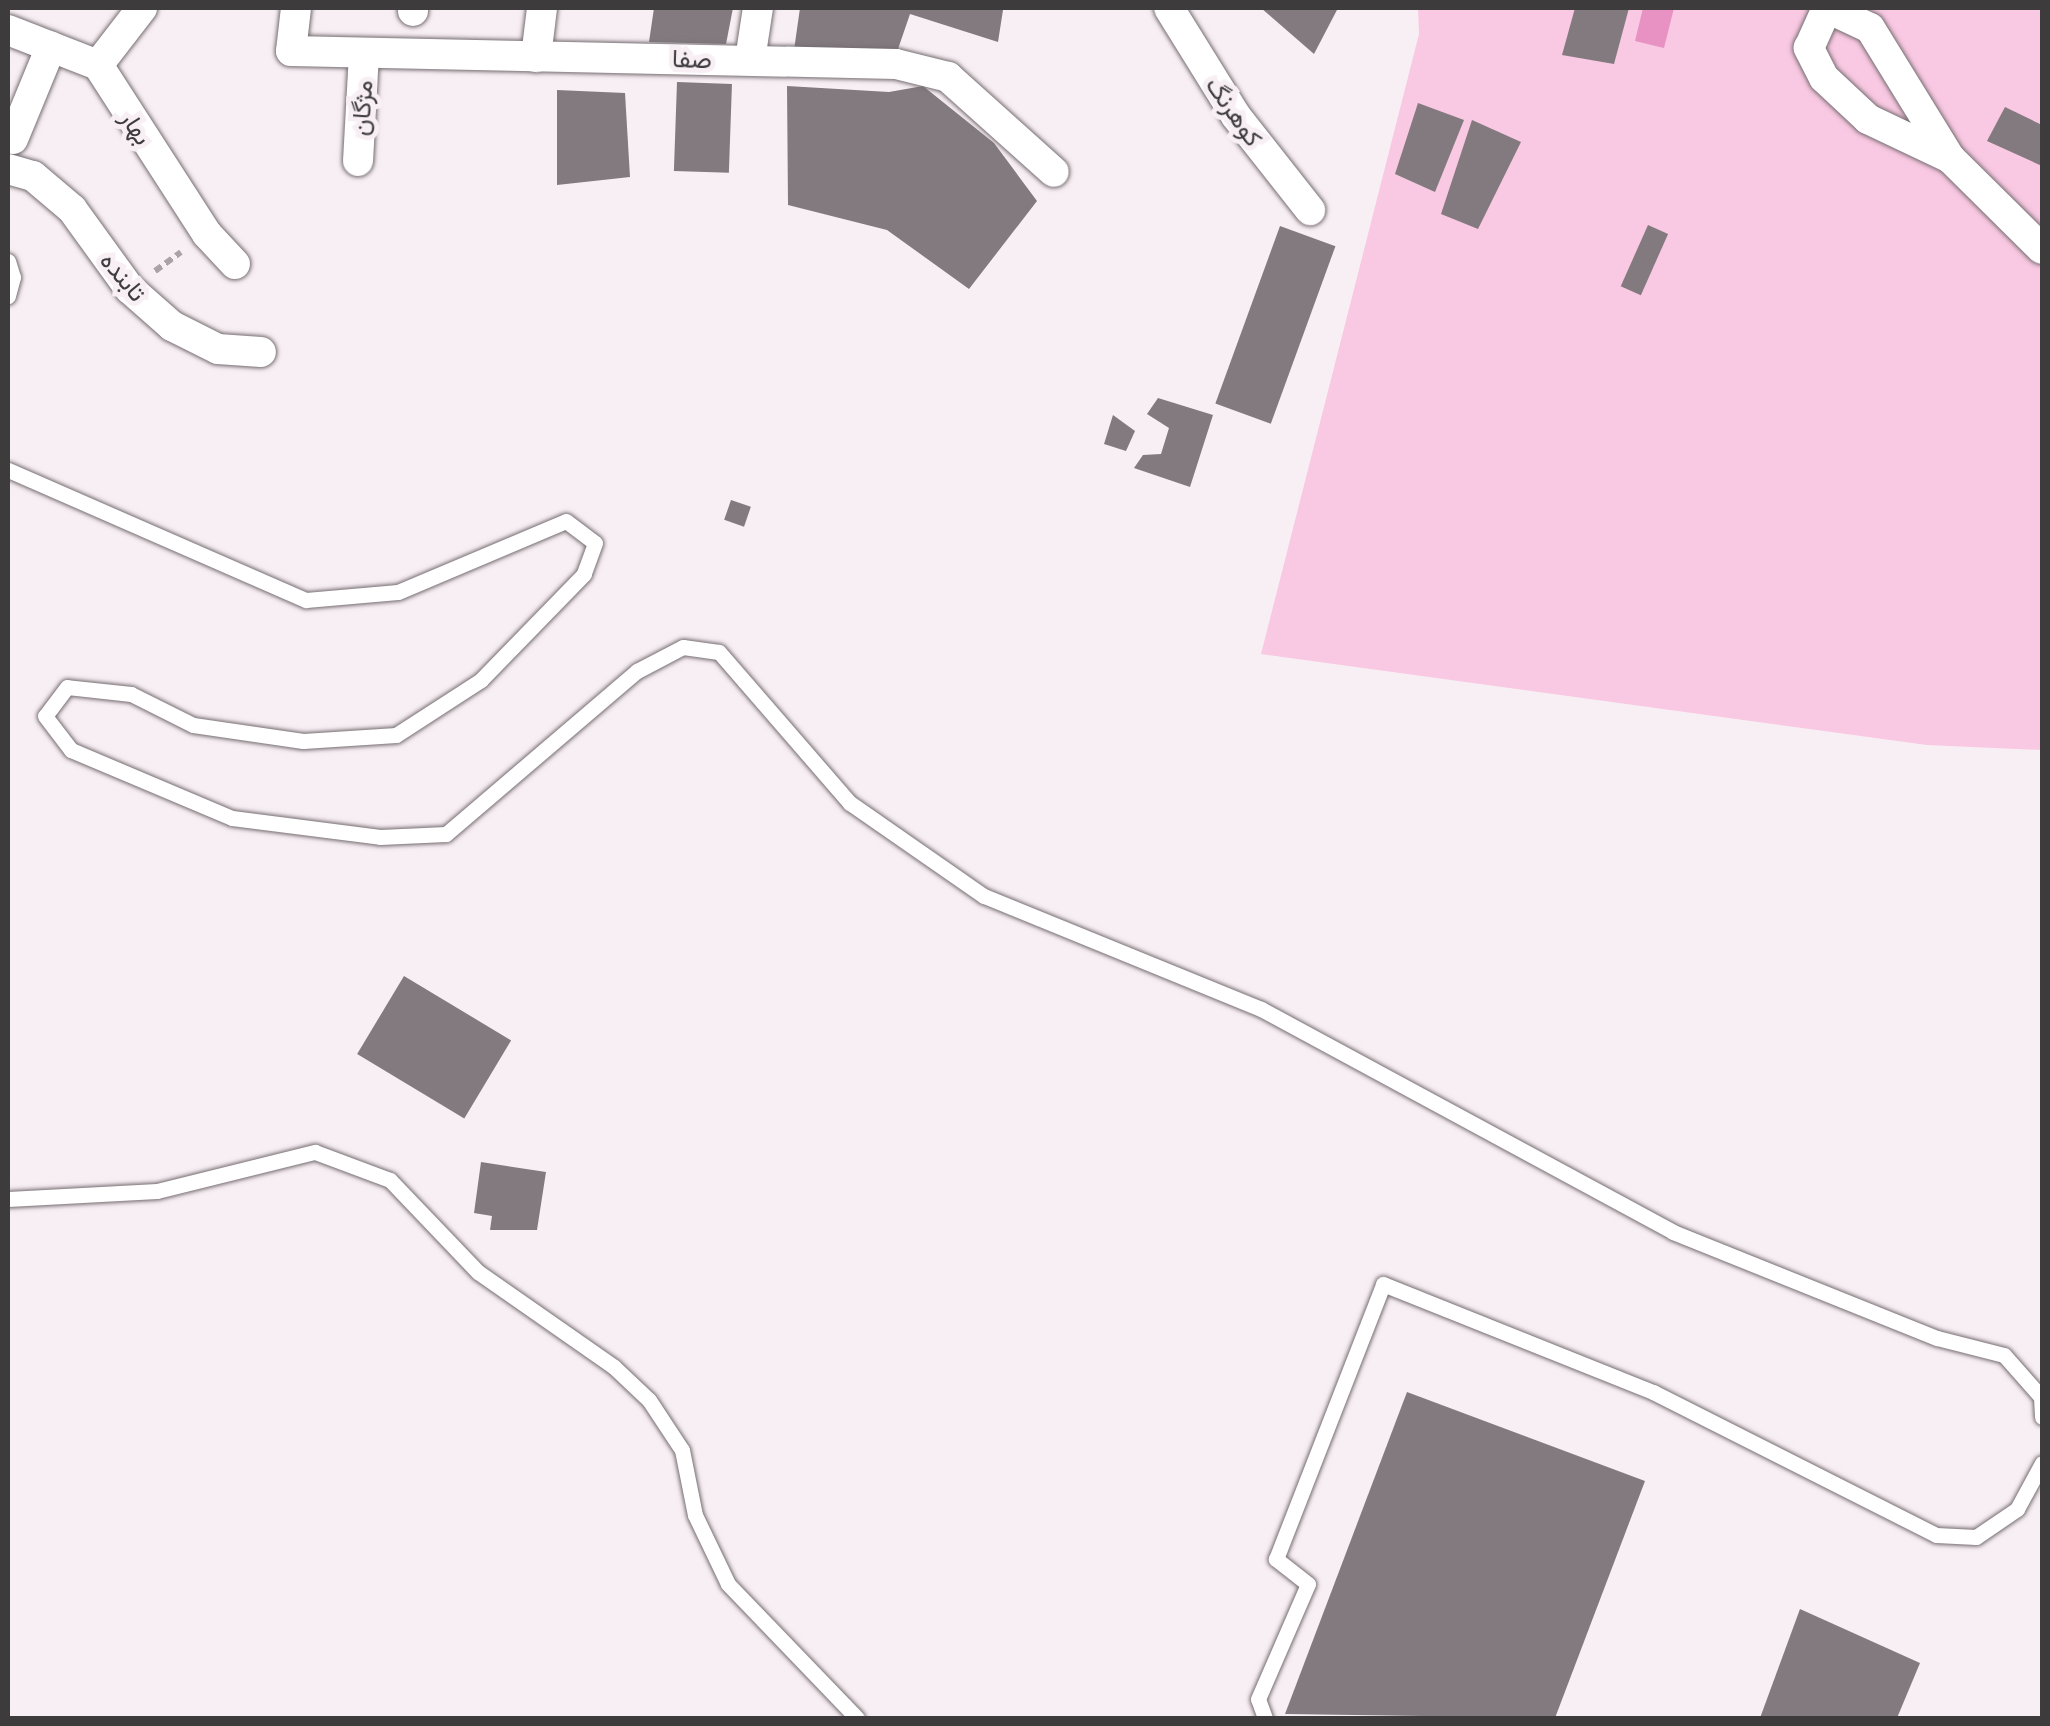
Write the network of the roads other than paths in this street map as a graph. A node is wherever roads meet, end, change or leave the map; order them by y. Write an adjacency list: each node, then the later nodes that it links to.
1 (142, 8): 11 (street)
2 (296, 8): 8 (street, صفا)
3 (542, 8): 9 (street)
4 (758, 8): 10 (street)
5 (1169, 8): 16 (street, کوهرنگ)
6 (8, 30): 7 (street)
7 (51, 47): 11 (street); 12 (street)
8 (364, 55): 9 (street, صفا); 14 (street, مژگان)
9 (536, 58): 10 (street, صفا)
10 (750, 60): 15 (street, صفا)
11 (98, 66): 19 (street, بهار)
12 (10, 154): 21 (street, تابنده)
13 (1950, 158): 13 (street); 17 (street)
14 (358, 161)
15 (1054, 172)
16 (1310, 210)
17 (2042, 249)
18 (8, 261): 20 (lane)
19 (236, 264)
20 (8, 296)
21 (260, 352)
22 (8, 470): 24 (lane)
23 (8, 1199): 26 (lane)
24 (2042, 1417)
25 (2042, 1463): 27 (lane)
26 (857, 1718)
27 (1265, 1718)

